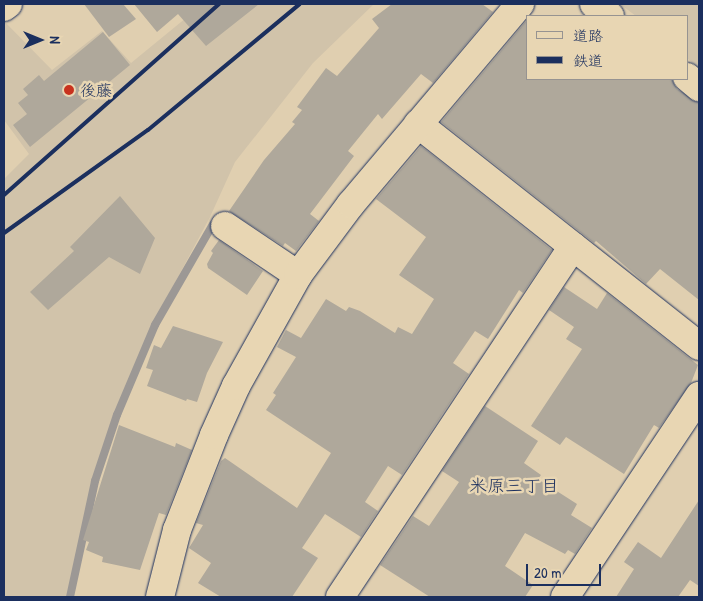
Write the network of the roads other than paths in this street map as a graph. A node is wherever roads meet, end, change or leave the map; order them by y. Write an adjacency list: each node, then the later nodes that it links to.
1 (8, 4): 4 (street)
2 (520, 4): 8 (street)
3 (594, 4): 5 (street)
4 (4, 7)
5 (609, 15)
6 (688, 78): 7 (street)
7 (699, 87)
8 (418, 124): 10 (street); 11 (street)
9 (225, 226): 11 (street)
10 (573, 246): 12 (street); 15 (street)
11 (298, 275): 14 (street)
12 (699, 346)
13 (699, 396): 16 (street)
14 (160, 597)
15 (340, 597)
16 (565, 597)

